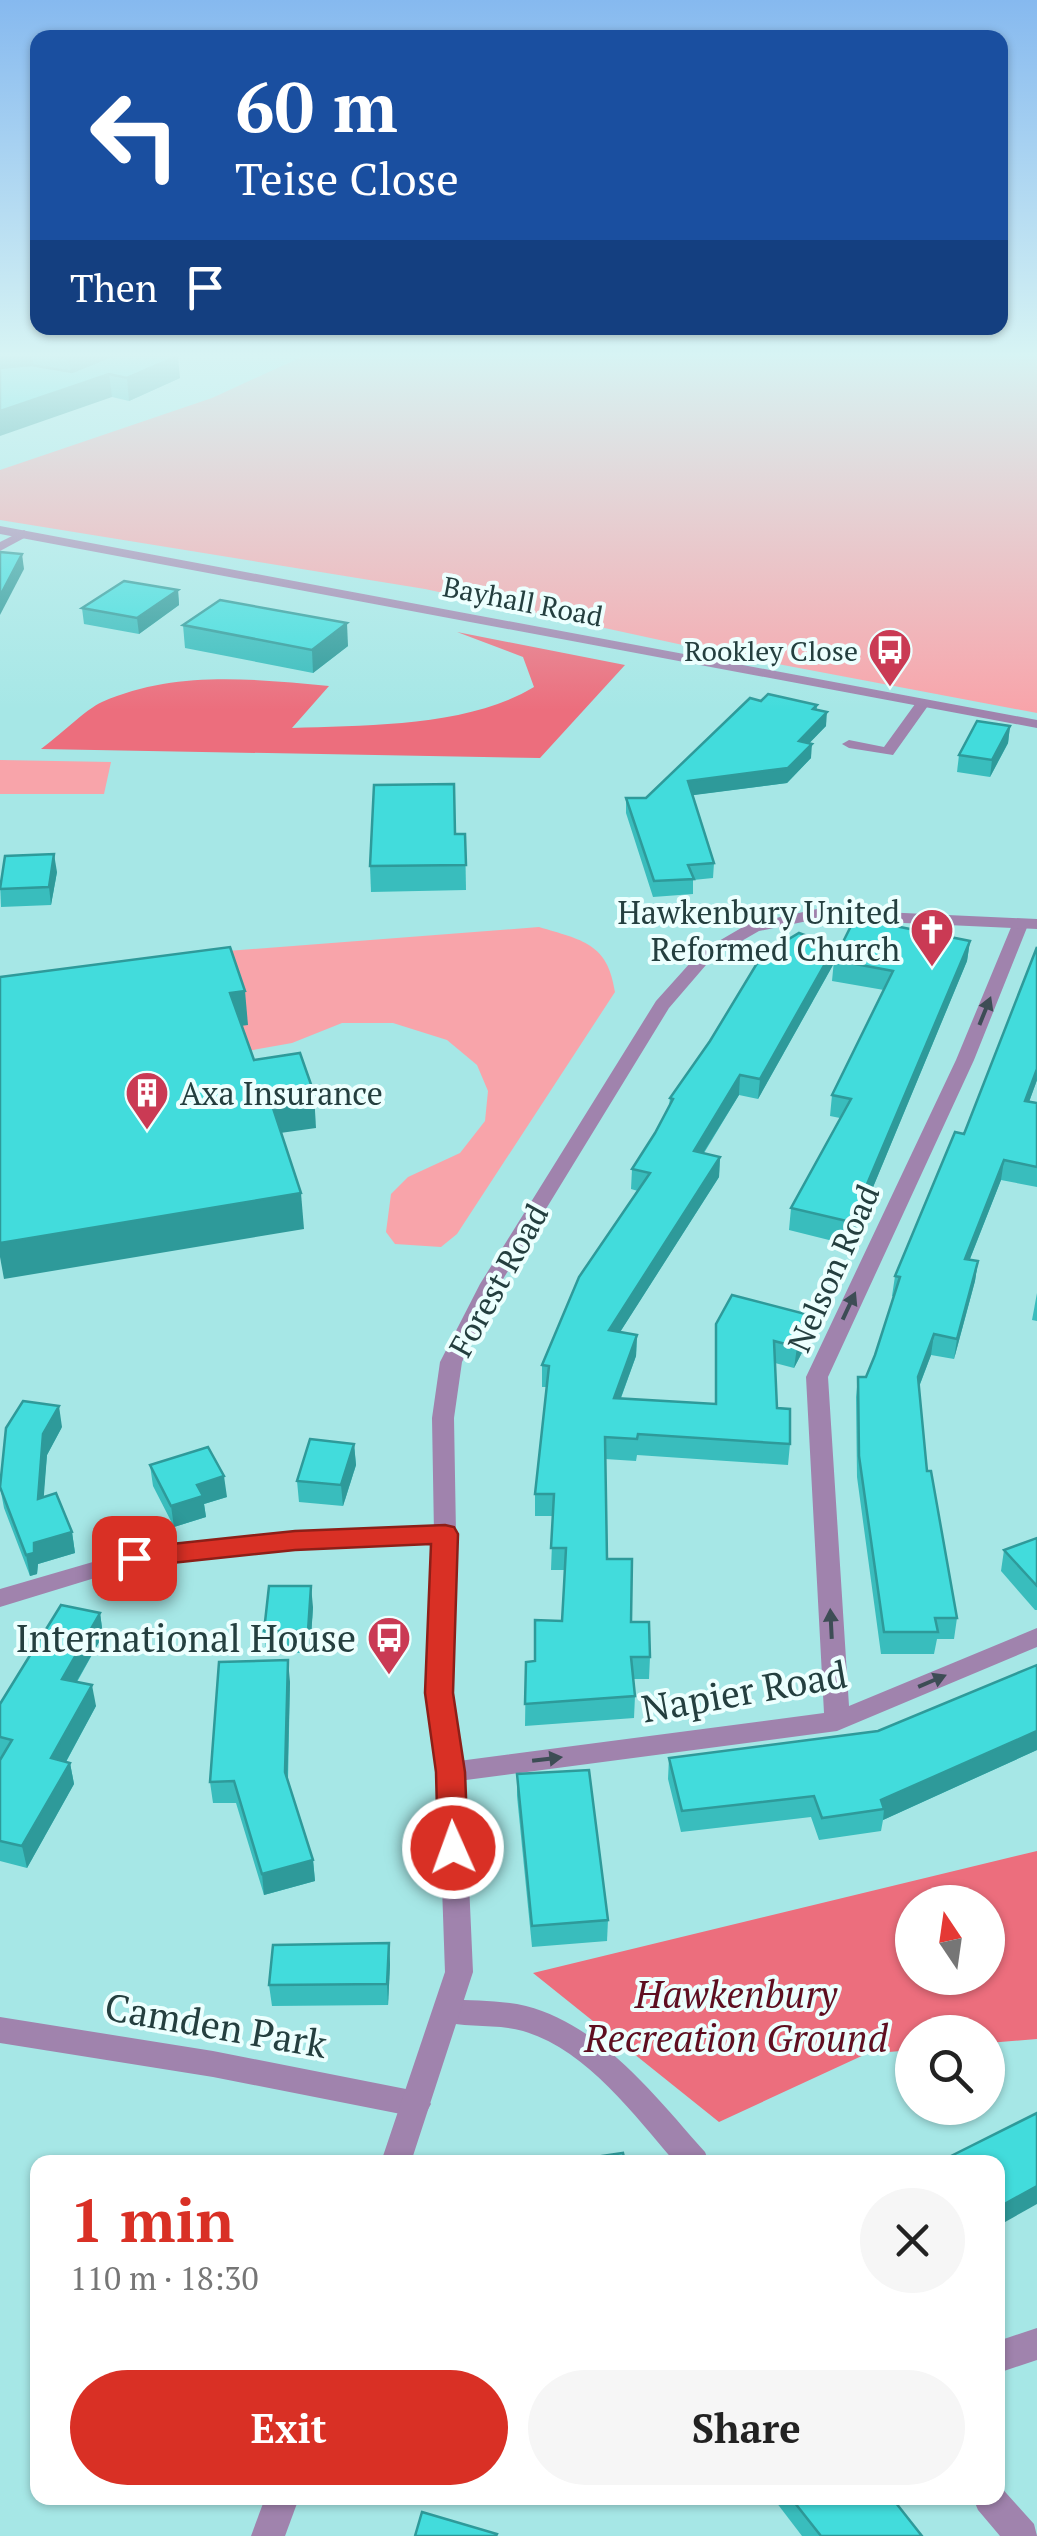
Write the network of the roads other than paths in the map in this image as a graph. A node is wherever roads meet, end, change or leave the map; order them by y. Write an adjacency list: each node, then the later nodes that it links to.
1 (0, 530): 2 (street, Bayhall Road)
2 (24, 534): 3 (street); 4 (street, Bayhall Road)
3 (0, 547)
4 (923, 703): 5 (street, Bayhall Road); 6 (street)
5 (1037, 724)
6 (849, 744)
7 (1028, 924): 8 (street, Forest Road); 11 (street, Nelson Road, one-way to 7)
8 (445, 1534): 9 (street); 12 (street, Forest Road)
9 (0, 1598)
10 (1037, 1637): 11 (street, Napier Road, one-way to 10)
11 (837, 1721): 12 (street, Napier Road, one-way to 11)
12 (451, 1772): 13 (street, Forest Road)
13 (448, 2011): 15 (street, Forest Road); 17 (street)
14 (0, 2030): 15 (street, Camden Park)
15 (416, 2104): 16 (street, Forest Road)
16 (398, 2155)
17 (688, 2155)
18 (1037, 2344): 19 (street)
19 (1005, 2355)
20 (279, 2505): 22 (street)
21 (996, 2505): 23 (street)
22 (268, 2536)
23 (1022, 2536)

